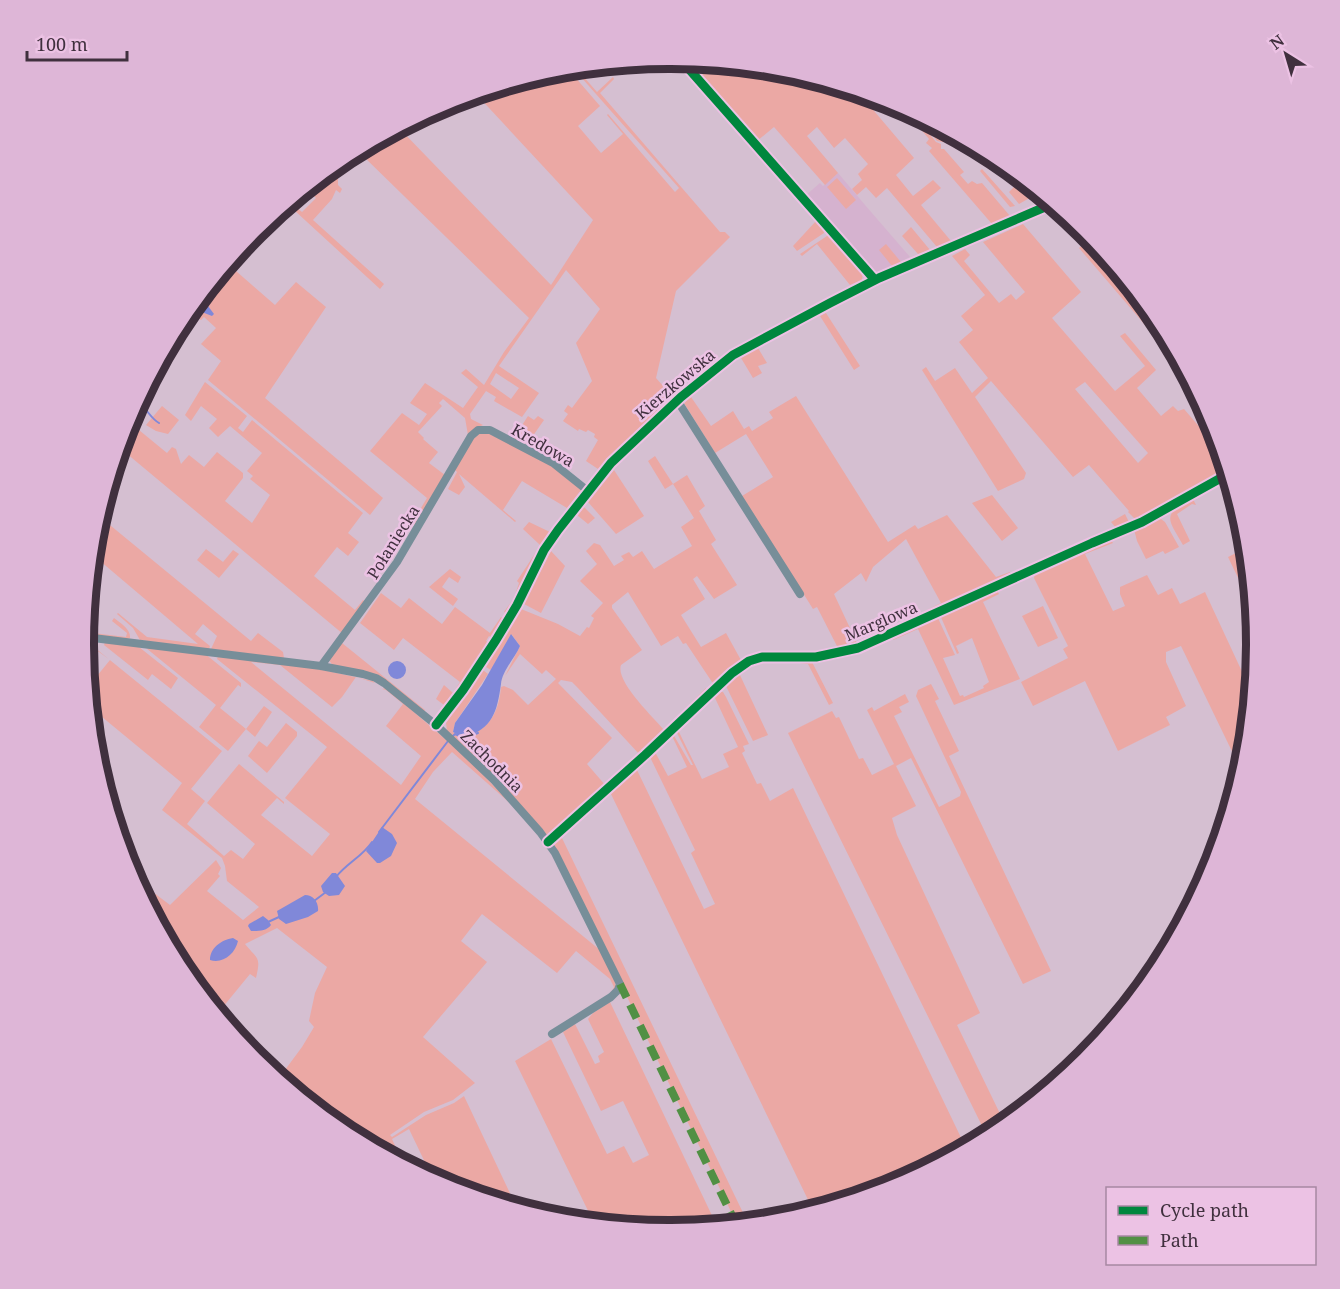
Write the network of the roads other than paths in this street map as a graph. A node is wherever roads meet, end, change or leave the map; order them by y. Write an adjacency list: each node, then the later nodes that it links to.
1 (689, 70): 3 (street)
2 (1044, 208): 3 (street, Kierzkowska)
3 (875, 280): 4 (street, Kierzkowska)
4 (677, 400): 7 (street, Kierzkowska); 8 (street)
5 (481, 429): 7 (street, Kredowa); 10 (street, Połaniecka)
6 (1221, 478): 12 (street, Marglowa)
7 (588, 491): 11 (street, Kierzkowska)
8 (800, 594)
9 (94, 638): 10 (street, Zachodnia)
10 (321, 666): 11 (street, Zachodnia)
11 (436, 725): 12 (street, Zachodnia)
12 (548, 842): 13 (street, Zachodnia)
13 (552, 1034)

